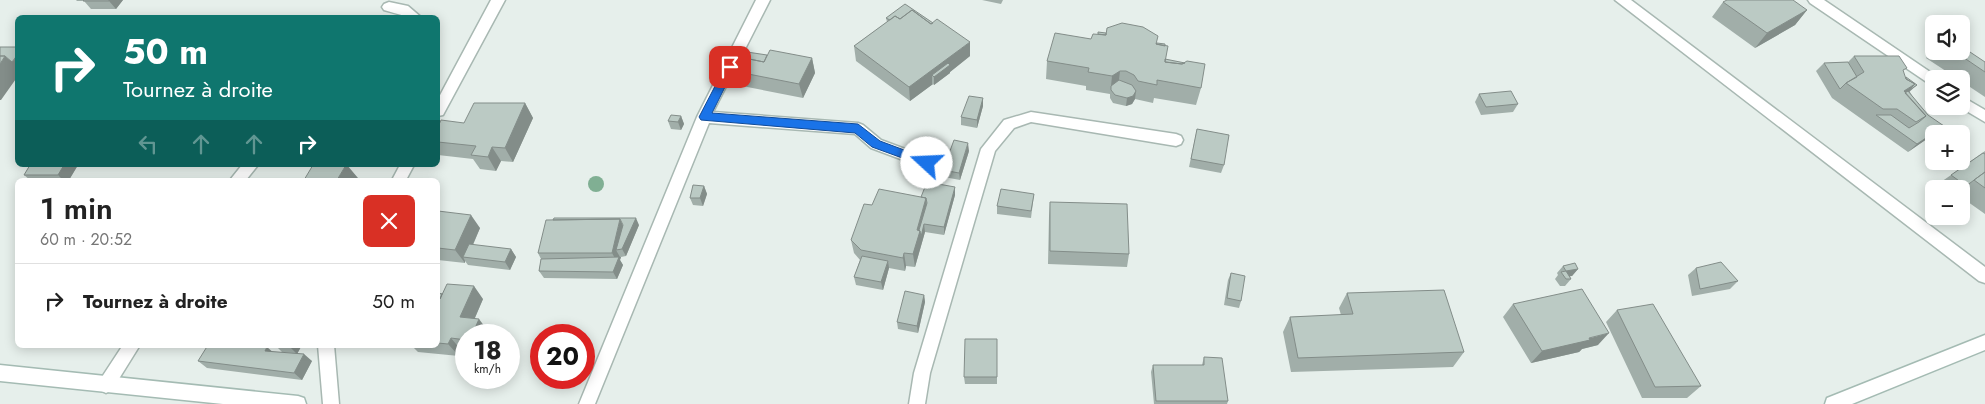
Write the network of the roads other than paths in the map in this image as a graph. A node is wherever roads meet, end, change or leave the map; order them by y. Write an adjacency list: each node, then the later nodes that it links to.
1 (498, 0): 8 (main road)
2 (764, 0): 10 (main road)
3 (1622, 0): 16 (main road)
4 (1815, 0): 7 (main road)
5 (389, 7): 6 (main road)
6 (412, 15)
7 (1925, 76)
8 (440, 107)
9 (1970, 107): 11 (main road)
10 (704, 117): 13 (main road); 25 (main road)
11 (1985, 117)
12 (1176, 140): 26 (main road)
13 (927, 163)
14 (248, 167): 15 (main road)
15 (239, 178)
16 (1985, 276)
17 (1985, 342): 27 (main road)
18 (130, 348): 21 (main road)
19 (326, 348): 24 (main road)
20 (0, 373): 21 (main road)
21 (106, 385): 22 (main road)
22 (221, 400): 23 (main road)
23 (298, 404)
24 (331, 404)
25 (587, 404)
26 (917, 404)
27 (1833, 404)

